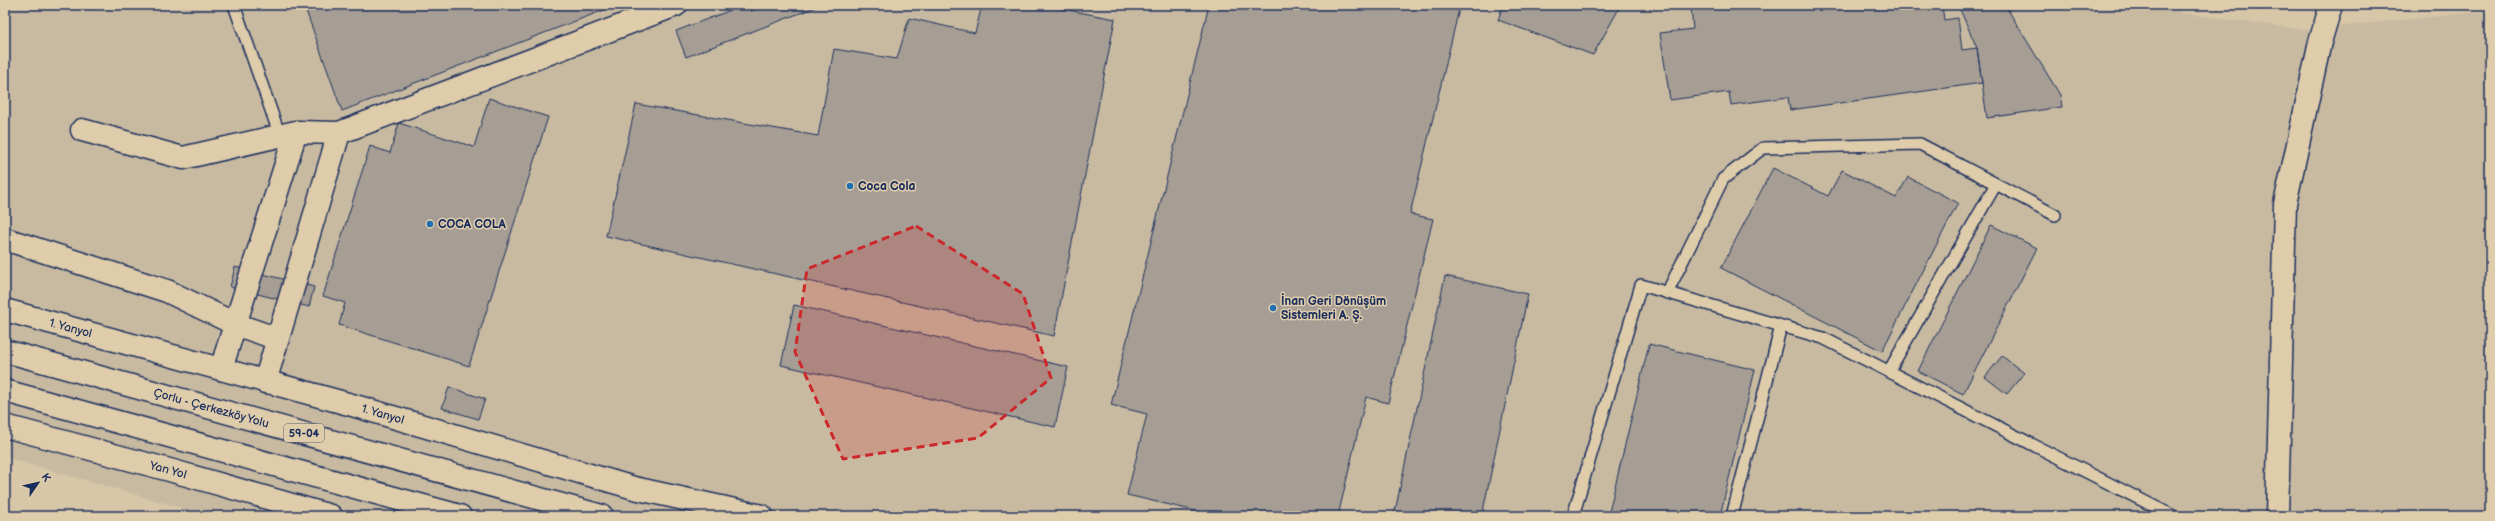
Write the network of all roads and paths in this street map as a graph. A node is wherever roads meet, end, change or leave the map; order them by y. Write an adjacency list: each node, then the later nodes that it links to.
1 (234, 5): 6 (lane)
2 (676, 5): 5 (main road)
3 (2331, 5): 28 (main road)
4 (82, 130): 6 (main road)
5 (338, 133): 6 (main road); 14 (main road)
6 (288, 134): 12 (main road)
7 (1996, 184): 8 (lane); 10 (lane); 17 (lane)
8 (2055, 215)
9 (5, 239): 12 (main road)
10 (1668, 292): 13 (lane); 25 (lane)
11 (5, 310): 16 (main road, 1. Yanyol)
12 (235, 324): 14 (main road); 16 (main road)
13 (1781, 326): 17 (lane); 26 (lane)
14 (278, 339): 18 (main road)
15 (5, 351): 23 (main road, Çorlu - Çerkezköy Yolu / 59-04)
16 (222, 370): 18 (main road, 1. Yanyol)
17 (1889, 372): 27 (lane)
18 (265, 382): 24 (main road, 1. Yanyol)
19 (5, 391): 22 (main road)
20 (5, 426): 21 (main road, Yan Yol)
21 (331, 516)
22 (460, 516)
23 (602, 516)
24 (762, 516)
25 (1573, 516)
26 (1732, 516)
27 (2173, 516)
28 (2277, 516)

